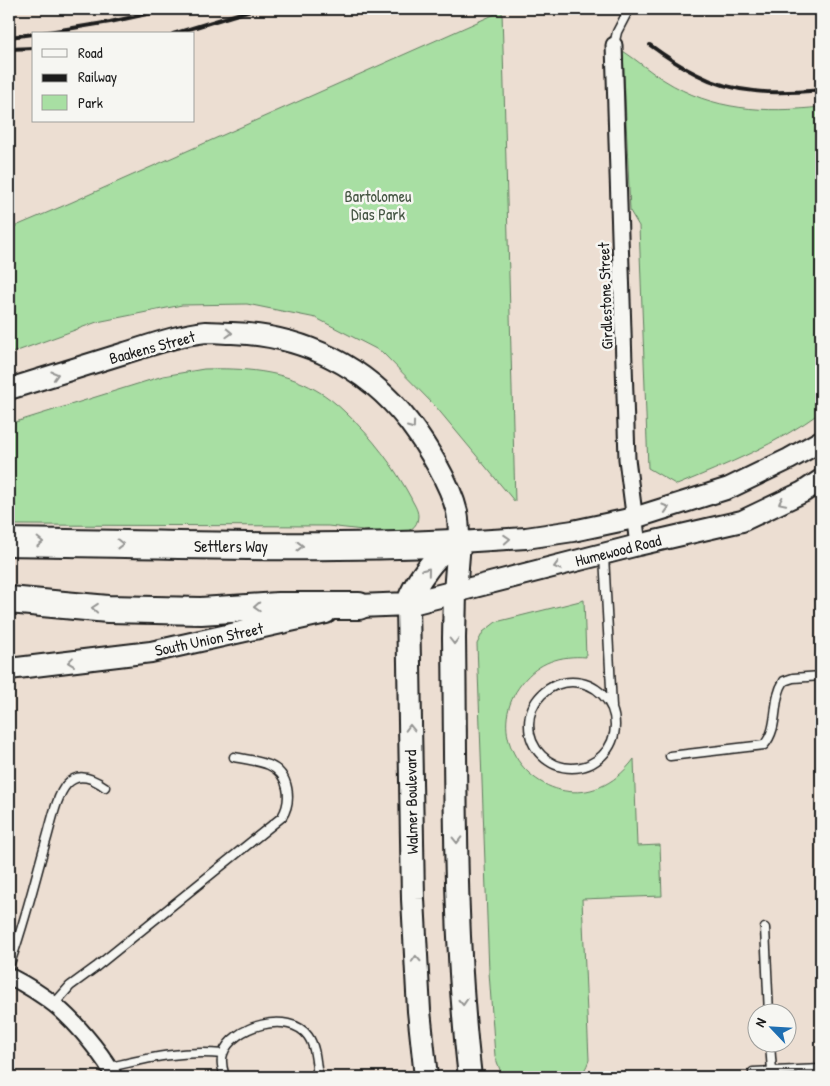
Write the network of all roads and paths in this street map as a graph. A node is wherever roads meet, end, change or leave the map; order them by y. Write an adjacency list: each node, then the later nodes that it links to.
1 (629, 9): 2 (lane)
2 (614, 45): 6 (street, Girdlestone Street)
3 (9, 390): 8 (street, Baakens Street, one-way to 8)
4 (821, 441): 6 (street, Humewood Road, one-way to 4)
5 (821, 480): 9 (street, Humewood Road, one-way to 9)
6 (634, 518): 8 (street, Humewood Road, one-way to 6); 9 (street, Girdlestone Street)
7 (9, 542): 8 (highway, Settlers Way, one-way to 8)
8 (456, 543): 11 (main road); 13 (main road, Walmer Boulevard, one-way to 8)
9 (638, 545): 10 (street, Humewood Road)
10 (604, 553): 11 (street, Humewood Road, one-way to 11); 17 (lane)
11 (455, 592): 13 (main road, Humewood Road); 35 (main road, one-way to 35)
12 (9, 600): 14 (highway, one-way to 12)
13 (408, 604): 14 (main road, South Union Street); 34 (main road, Walmer Boulevard, one-way to 13)
14 (358, 606): 15 (street, South Union Street, one-way to 15)
15 (9, 669)
16 (821, 676): 18 (lane)
17 (612, 707): 17 (lane)
18 (670, 756)
19 (234, 757): 24 (lane)
20 (105, 787): 22 (lane)
21 (765, 928): 25 (lane)
22 (9, 966)
23 (9, 976): 24 (street)
24 (55, 1003): 30 (street)
25 (769, 1004)
26 (223, 1054): 30 (lane); 32 (lane); 33 (lane)
27 (771, 1054): 29 (lane)
28 (821, 1069): 29 (lane)
29 (772, 1071): 31 (lane)
30 (112, 1072)
31 (753, 1072)
32 (225, 1077)
33 (318, 1077)
34 (426, 1077)
35 (470, 1077)

